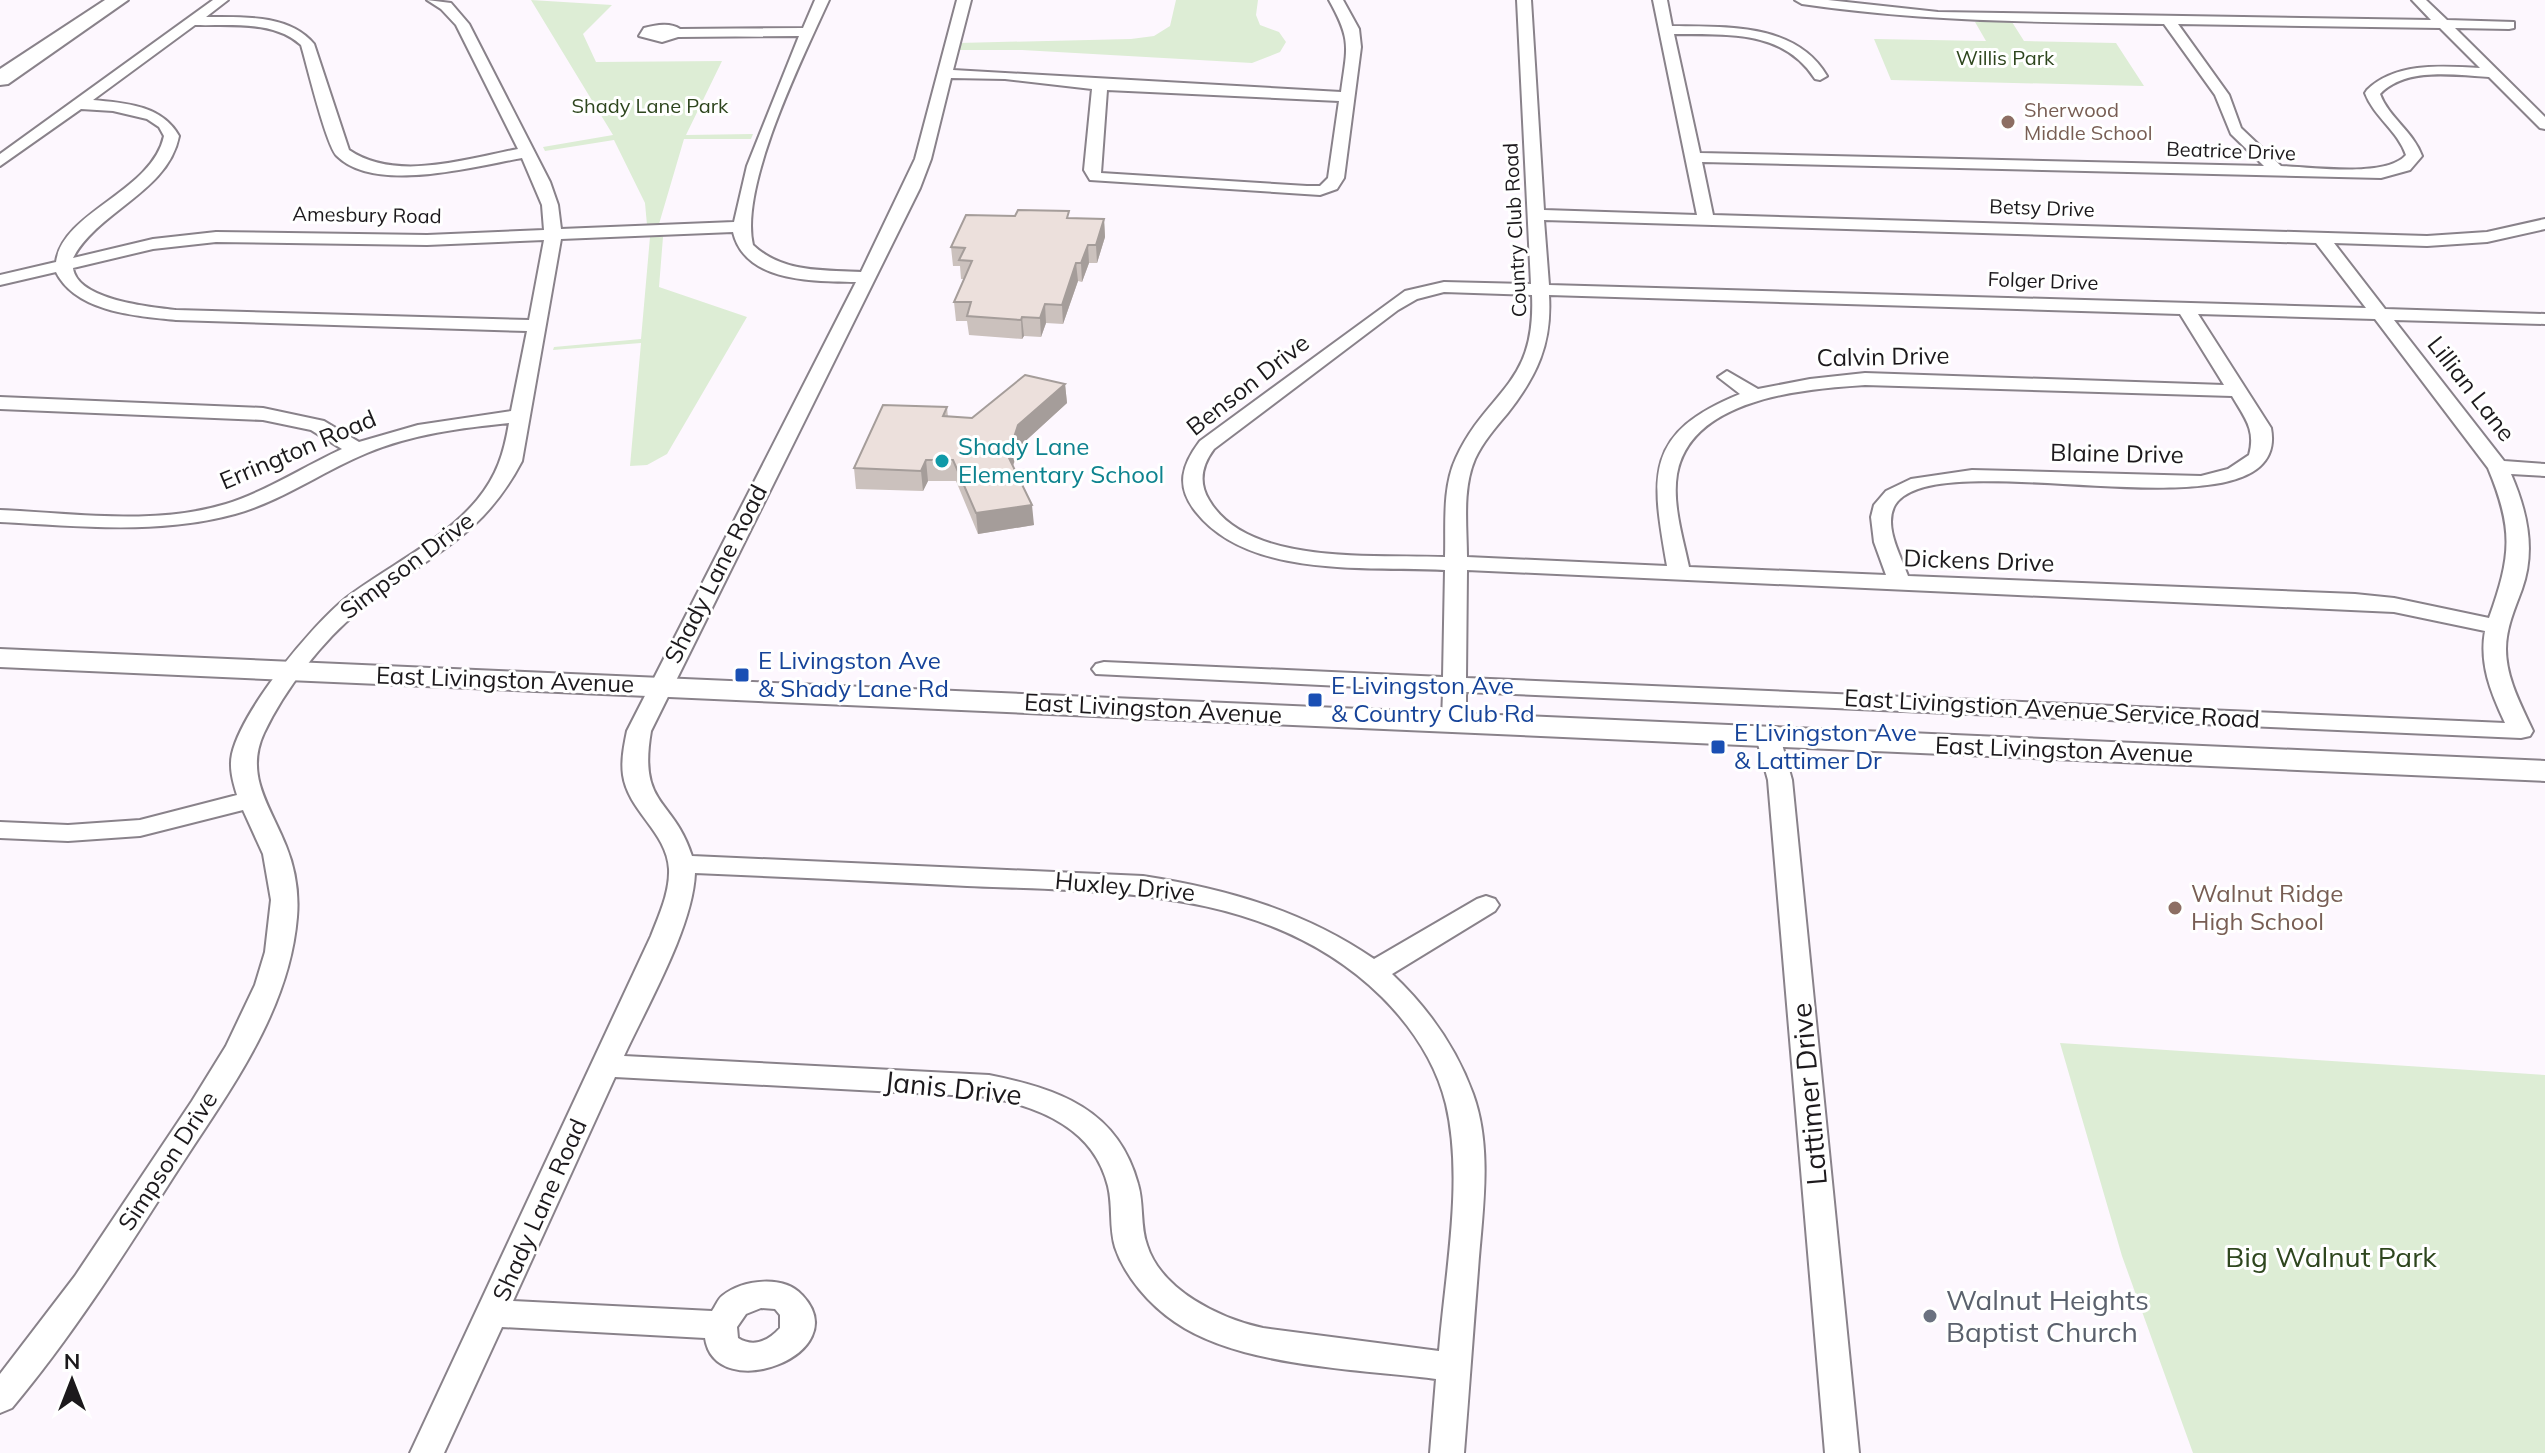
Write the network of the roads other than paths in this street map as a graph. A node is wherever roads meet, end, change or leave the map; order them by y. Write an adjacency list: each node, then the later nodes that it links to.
1 (118, 0): 21 (main road)
2 (221, 0): 12 (street)
3 (434, 0): 26 (street, Simpson Drive)
4 (822, 0): 16 (street)
5 (964, 0): 19 (street, Shady Lane Road)
6 (1336, 0): 23 (street)
7 (1524, 0): 30 (street, Country Club Road)
8 (1660, 0): 15 (street)
9 (1802, 0): 11 (street)
10 (2419, 0): 13 (street)
11 (2168, 19): 13 (street); 29 (street)
12 (192, 21): 24 (street); 26 (street)
13 (2444, 24): 14 (street); 18 (street)
14 (2509, 25)
15 (1667, 30): 20 (street); 27 (street)
16 (807, 32): 17 (street); 33 (street)
17 (676, 33)
18 (2493, 73): 25 (street); 29 (street, Beatrice Drive)
19 (945, 74): 22 (street); 37 (street, Shady Lane Road)
20 (1820, 76)
21 (0, 79)
22 (1100, 85): 23 (street); 23 (street)
23 (1347, 97)
24 (77, 104): 28 (street); 36 (street)
25 (2545, 125)
26 (527, 152): 34 (street, Simpson Drive)
27 (1693, 157): 29 (street, Beatrice Drive); 31 (street)
28 (0, 161)
29 (2278, 172)
30 (1536, 215): 31 (street, Betsy Drive); 39 (street, Country Club Road)
31 (1706, 220): 35 (street, Betsy Drive)
32 (2545, 224): 35 (street, Betsy Drive)
33 (738, 227): 34 (street, Amesbury Road); 37 (street)
34 (553, 235): 36 (street, Amesbury Road); 43 (street, Simpson Drive)
35 (2321, 238): 41 (street, Lillian Lane)
36 (62, 265): 38 (street, Amesbury Road); 43 (street)
37 (867, 277): 61 (street, Shady Lane Road)
38 (0, 280)
39 (1539, 288): 40 (street, Folger Drive); 53 (street, Country Club Road); 53 (street, Benson Drive)
40 (2185, 308): 41 (street, Folger Drive); 45 (street, Blaine Drive)
41 (2380, 314): 42 (street, Folger Drive); 50 (street, Lillian Lane)
42 (2545, 319)
43 (536, 326): 48 (street, Simpson Drive)
44 (1727, 377): 46 (street)
45 (2238, 391): 46 (street, Calvin Drive); 55 (street, Blaine Drive)
46 (1754, 395): 54 (street, Calvin Drive)
47 (0, 403): 49 (street)
48 (520, 416): 49 (street, Errington Road); 59 (street, Simpson Drive)
49 (358, 450): 52 (street, Errington Road)
50 (2498, 467): 51 (street); 56 (street, Lillian Lane)
51 (2545, 470)
52 (0, 516)
53 (1458, 564): 54 (street, Dickens Drive); 60 (street, Country Club Road)
54 (1679, 573): 55 (street, Dickens Drive)
55 (1899, 583): 56 (street, Dickens Drive)
56 (2495, 626): 63 (street, Lillian Lane)
57 (0, 658): 59 (main road, East Livingston Avenue)
58 (1104, 669): 60 (street, East Livingstion Avenue Service Road)
59 (295, 672): 61 (main road, East Livingston Avenue); 66 (street, Simpson Drive)
60 (1455, 685): 62 (street, Country Club Road); 63 (street, East Livingstion Avenue Service Road)
61 (659, 687): 62 (main road, East Livingston Avenue); 68 (street, Shady Lane Road)
62 (1454, 722): 64 (main road, East Livingston Avenue)
63 (2521, 731)
64 (1768, 737): 65 (main road, East Livingston Avenue); 78 (street, Lattimer Drive)
65 (2545, 771)
66 (250, 800): 67 (street); 75 (street, Simpson Drive)
67 (5, 837)
68 (682, 864): 70 (street, Huxley Drive); 71 (street, Shady Lane Road)
69 (1486, 905): 70 (street)
70 (1374, 972): 74 (street, Huxley Drive)
71 (605, 1066): 72 (street, Shady Lane Road); 74 (street, Janis Drive)
72 (494, 1313): 73 (street); 76 (street, Shady Lane Road)
73 (720, 1325)
74 (1453, 1367): 77 (street, Huxley Drive)
75 (0, 1398)
76 (427, 1453)
77 (1447, 1453)
78 (1842, 1453)

